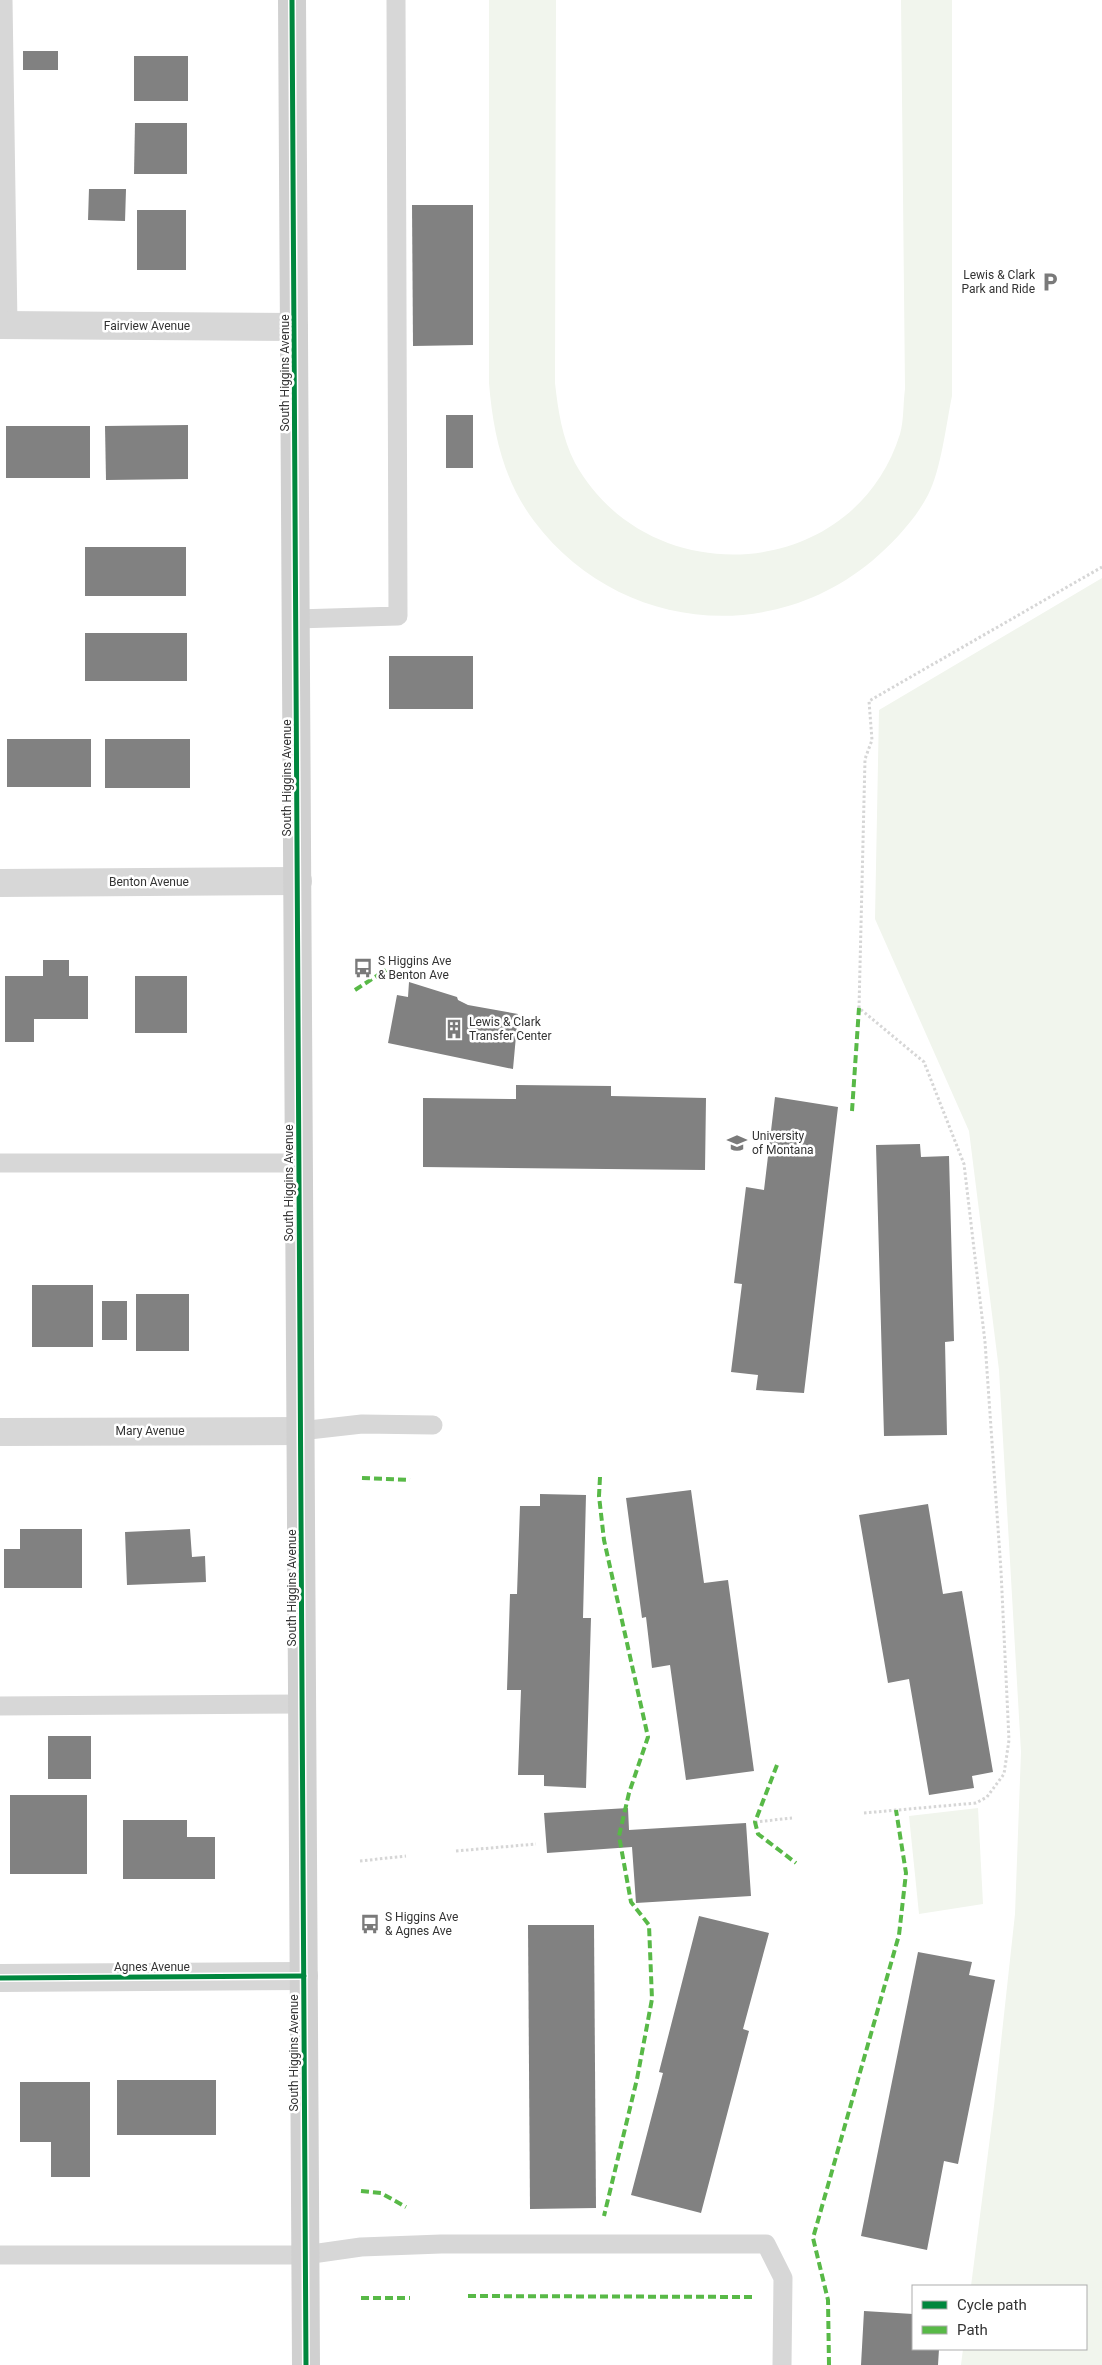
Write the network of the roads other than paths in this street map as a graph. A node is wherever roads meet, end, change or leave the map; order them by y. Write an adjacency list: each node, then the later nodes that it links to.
1 (3, 0): 4 (lane)
2 (292, 0): 6 (main road, South Higgins Avenue)
3 (396, 0): 7 (lane)
4 (2, 58): 5 (lane)
5 (4, 325): 6 (street, Fairview Avenue)
6 (294, 327): 7 (main road, South Higgins Avenue)
7 (296, 619): 8 (main road, South Higgins Avenue)
8 (298, 881): 9 (street, Benton Avenue); 10 (main road, South Higgins Avenue)
9 (0, 883)
10 (299, 1162): 11 (lane); 13 (main road, South Higgins Avenue)
11 (0, 1163)
12 (434, 1425): 13 (lane)
13 (300, 1431): 14 (street, Mary Avenue); 15 (main road, South Higgins Avenue)
14 (0, 1432)
15 (302, 1704): 16 (lane); 17 (main road, South Higgins Avenue)
16 (0, 1706)
17 (304, 1976): 18 (street, Agnes Avenue); 20 (main road, South Higgins Avenue)
18 (0, 1978)
19 (0, 2255): 20 (lane)
20 (306, 2255): 21 (main road, South Higgins Avenue); 22 (lane)
21 (306, 2365)
22 (782, 2365)

